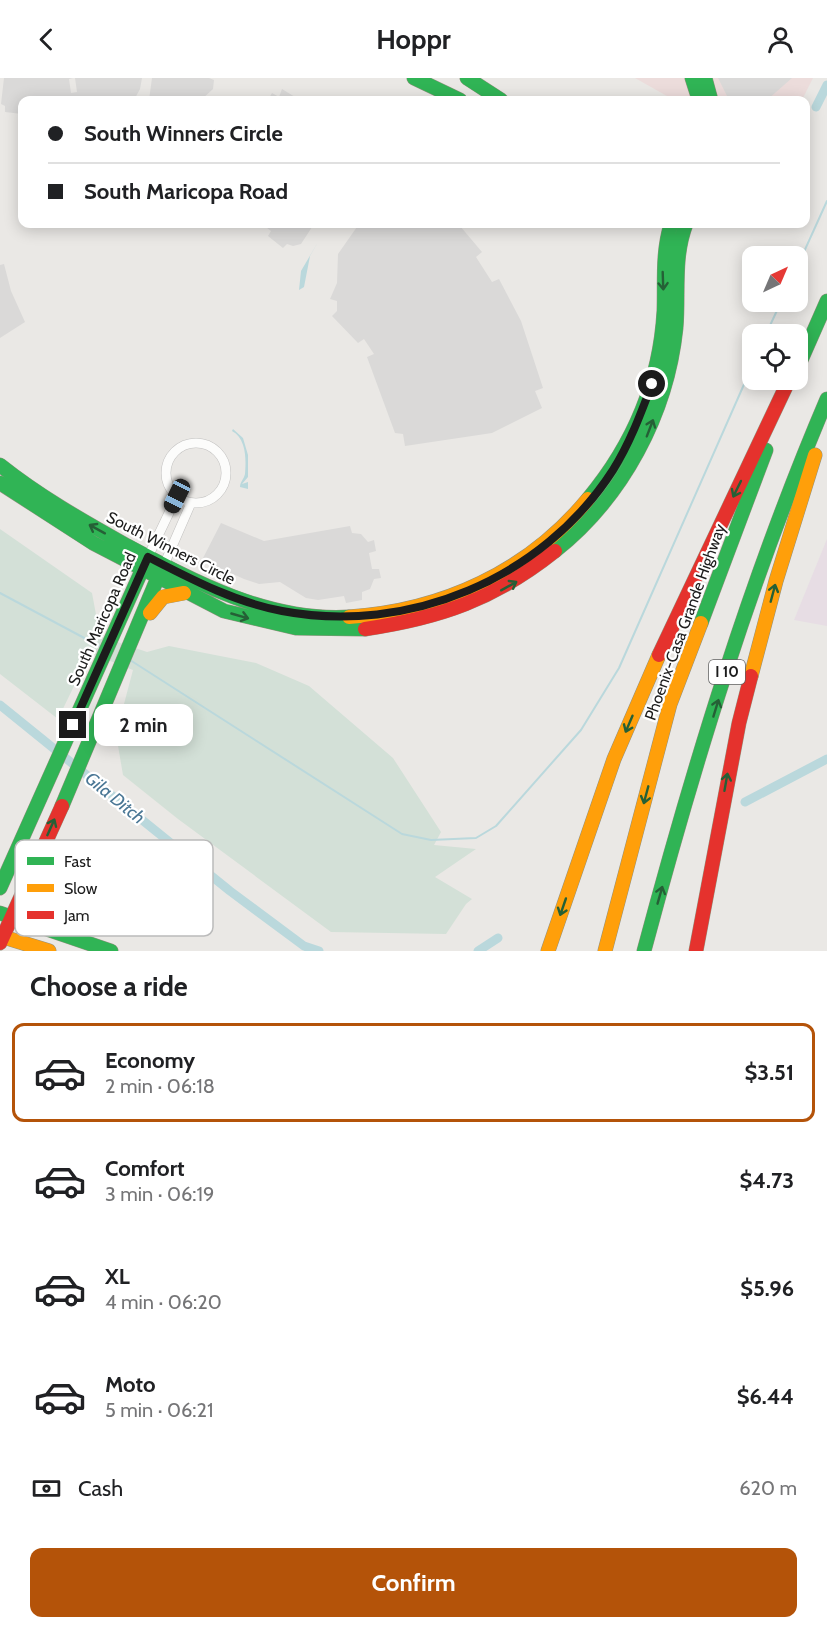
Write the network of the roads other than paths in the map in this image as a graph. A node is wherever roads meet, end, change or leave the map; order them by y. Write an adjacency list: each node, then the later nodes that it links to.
1 (414, 78): 5 (main road)
2 (467, 78): 6 (main road)
3 (692, 78): 7 (main road)
4 (705, 78): 8 (main road)
5 (450, 96)
6 (490, 96)
7 (698, 96)
8 (710, 96)
9 (669, 228): 17 (main road, South Winners Circle, one-way to 17)
10 (684, 228): 17 (main road, South Winners Circle, one-way to 10)
11 (827, 301): 12 (main road)
12 (809, 337)
13 (786, 390): 41 (main road, one-way to 41)
14 (787, 390): 42 (main road, Phoenix-Casa Grande Highway / I 10, one-way to 42)
15 (827, 399): 43 (main road, I 10, one-way to 15)
16 (827, 414): 44 (main road, one-way to 16)
17 (628, 456): 28 (main road, South Winners Circle); 29 (main road, South Winners Circle, one-way to 17)
18 (0, 465): 19 (main road, South Winners Circle)
19 (10, 484): 20 (main road, South Winners Circle); 22 (main road, South Winners Circle)
20 (31, 488): 22 (main road); 24 (main road, South Winners Circle, one-way to 20)
21 (177, 496): 23 (street); 23 (street); 24 (street, South Maricopa Road)
22 (22, 500): 24 (main road, South Winners Circle)
23 (191, 503): 25 (street, South Maricopa Road)
24 (145, 563): 25 (main road, South Winners Circle); 26 (main road, South Winners Circle); 31 (main road, South Maricopa Road)
25 (164, 565): 26 (main road, South Maricopa Road); 28 (main road, South Winners Circle)
26 (158, 578): 27 (main road, South Winners Circle); 30 (main road, South Maricopa Road)
27 (186, 593): 29 (main road, South Winners Circle, one-way to 29); 30 (main road)
28 (401, 610): 29 (main road)
29 (404, 625)
30 (127, 647): 32 (main road, South Maricopa Road, one-way to 30)
31 (21, 840)
32 (45, 840)
33 (15, 854): 34 (main road, South Maricopa Road)
34 (0, 888)
35 (15, 898): 36 (main road, South Maricopa Road)
36 (5, 915): 38 (main road, South Maricopa Road)
37 (65, 936): 40 (main road)
38 (1, 938): 39 (main road)
39 (49, 951)
40 (111, 951)
41 (548, 951)
42 (604, 951)
43 (644, 951)
44 (696, 951)

